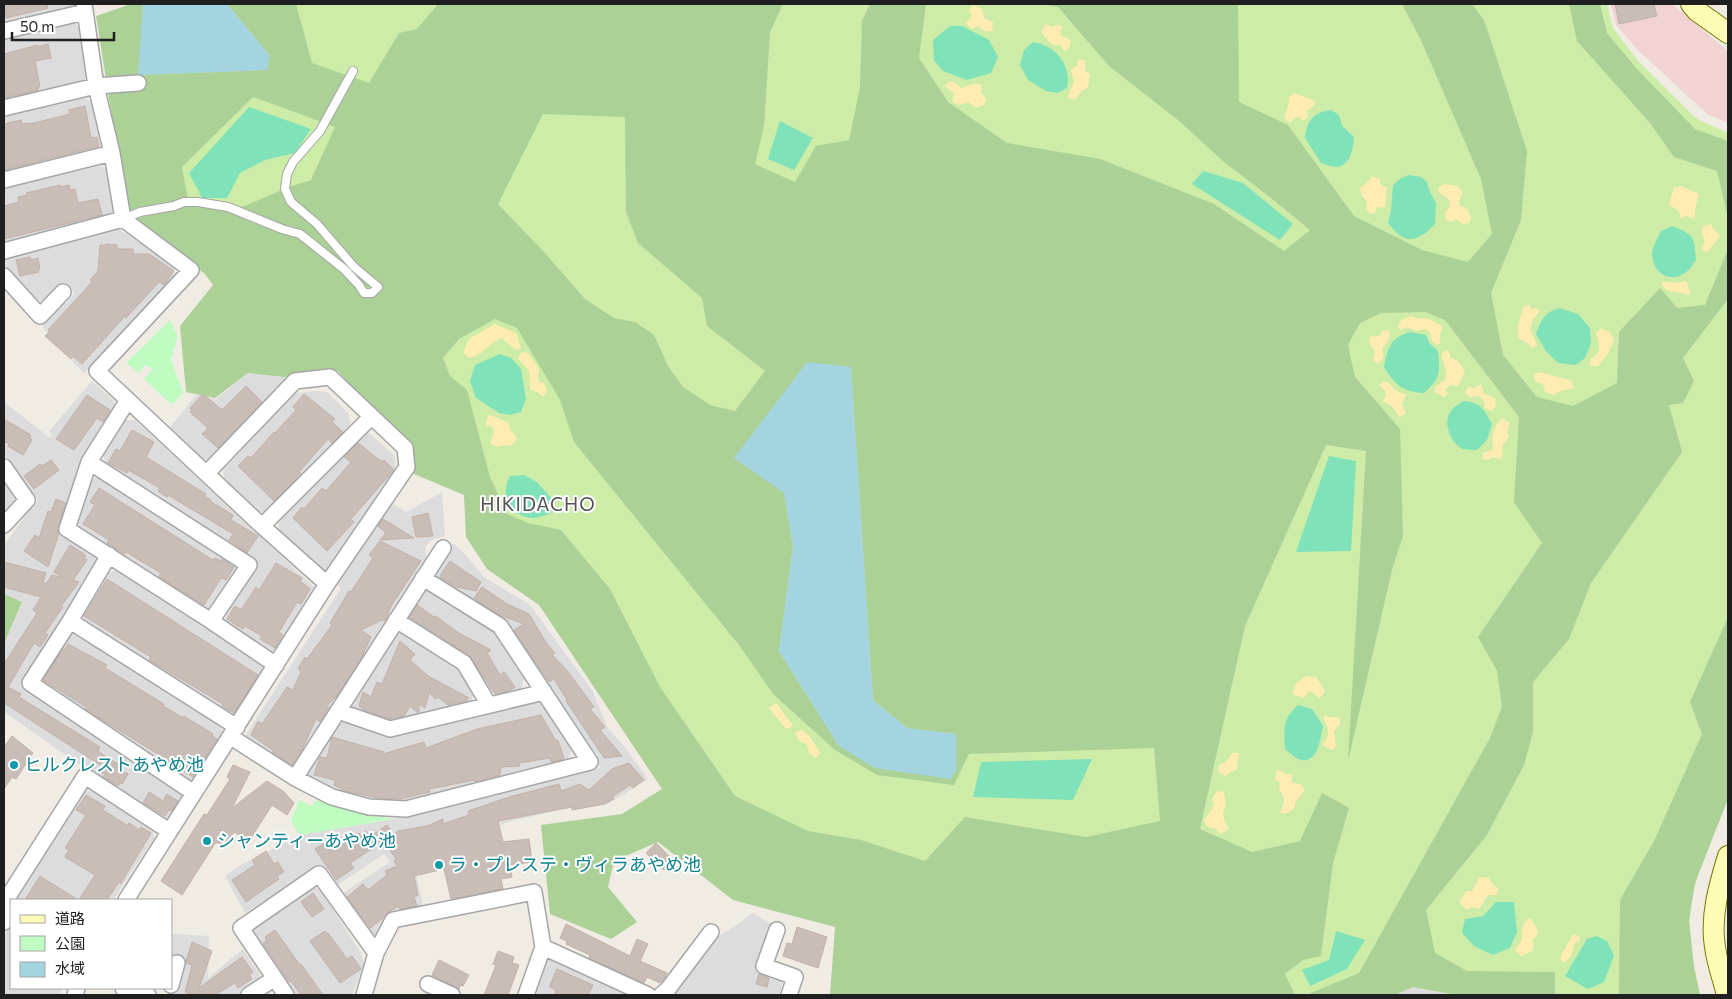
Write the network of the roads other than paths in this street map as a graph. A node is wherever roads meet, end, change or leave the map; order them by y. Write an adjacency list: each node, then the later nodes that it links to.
1 (1691, 4): 4 (street)
2 (85, 8): 3 (street); 7 (street)
3 (4, 31)
4 (1728, 33)
5 (353, 71): 11 (lane)
6 (138, 83): 7 (street)
7 (96, 86): 8 (street); 9 (street)
8 (4, 108)
9 (112, 153): 10 (street); 11 (street)
10 (4, 180)
11 (123, 219): 12 (street); 15 (street)
12 (4, 251)
13 (4, 276): 14 (street)
14 (64, 292)
15 (128, 400): 17 (street); 19 (street)
16 (371, 416): 19 (street); 21 (street); 25 (street)
17 (88, 462): 23 (street); 28 (street)
18 (4, 467): 20 (street)
19 (207, 474): 21 (street)
20 (4, 525)
21 (262, 526): 25 (street)
22 (443, 548): 24 (street)
23 (109, 555): 26 (street); 28 (street)
24 (424, 578): 27 (street); 30 (street)
25 (327, 584): 29 (street)
26 (70, 620): 33 (street); 35 (street)
27 (396, 620): 31 (street); 32 (street)
28 (211, 621): 29 (street)
29 (276, 665): 33 (street)
30 (544, 692): 31 (street); 34 (street)
31 (489, 705): 32 (street)
32 (338, 711): 34 (street)
33 (234, 732): 34 (street); 35 (street)
34 (295, 778)
35 (194, 793): 36 (street)
36 (169, 832): 38 (street); 39 (street)
37 (1728, 856): 60 (street)
38 (127, 899)
39 (4, 903)
40 (4, 911): 41 (street)
41 (4, 922)
42 (777, 930): 59 (street)
43 (712, 932): 58 (street)
44 (543, 947): 45 (street); 56 (street); 57 (street)
45 (376, 953): 47 (street); 54 (street)
46 (177, 963): 48 (street)
47 (275, 978): 52 (street); 53 (street)
48 (172, 982)
49 (428, 984): 55 (street)
50 (127, 989): 51 (street)
51 (148, 995)
52 (249, 995)
53 (286, 995)
54 (364, 995)
55 (452, 995)
56 (526, 995)
57 (648, 995)
58 (661, 995)
59 (789, 995)
60 (1728, 995)

